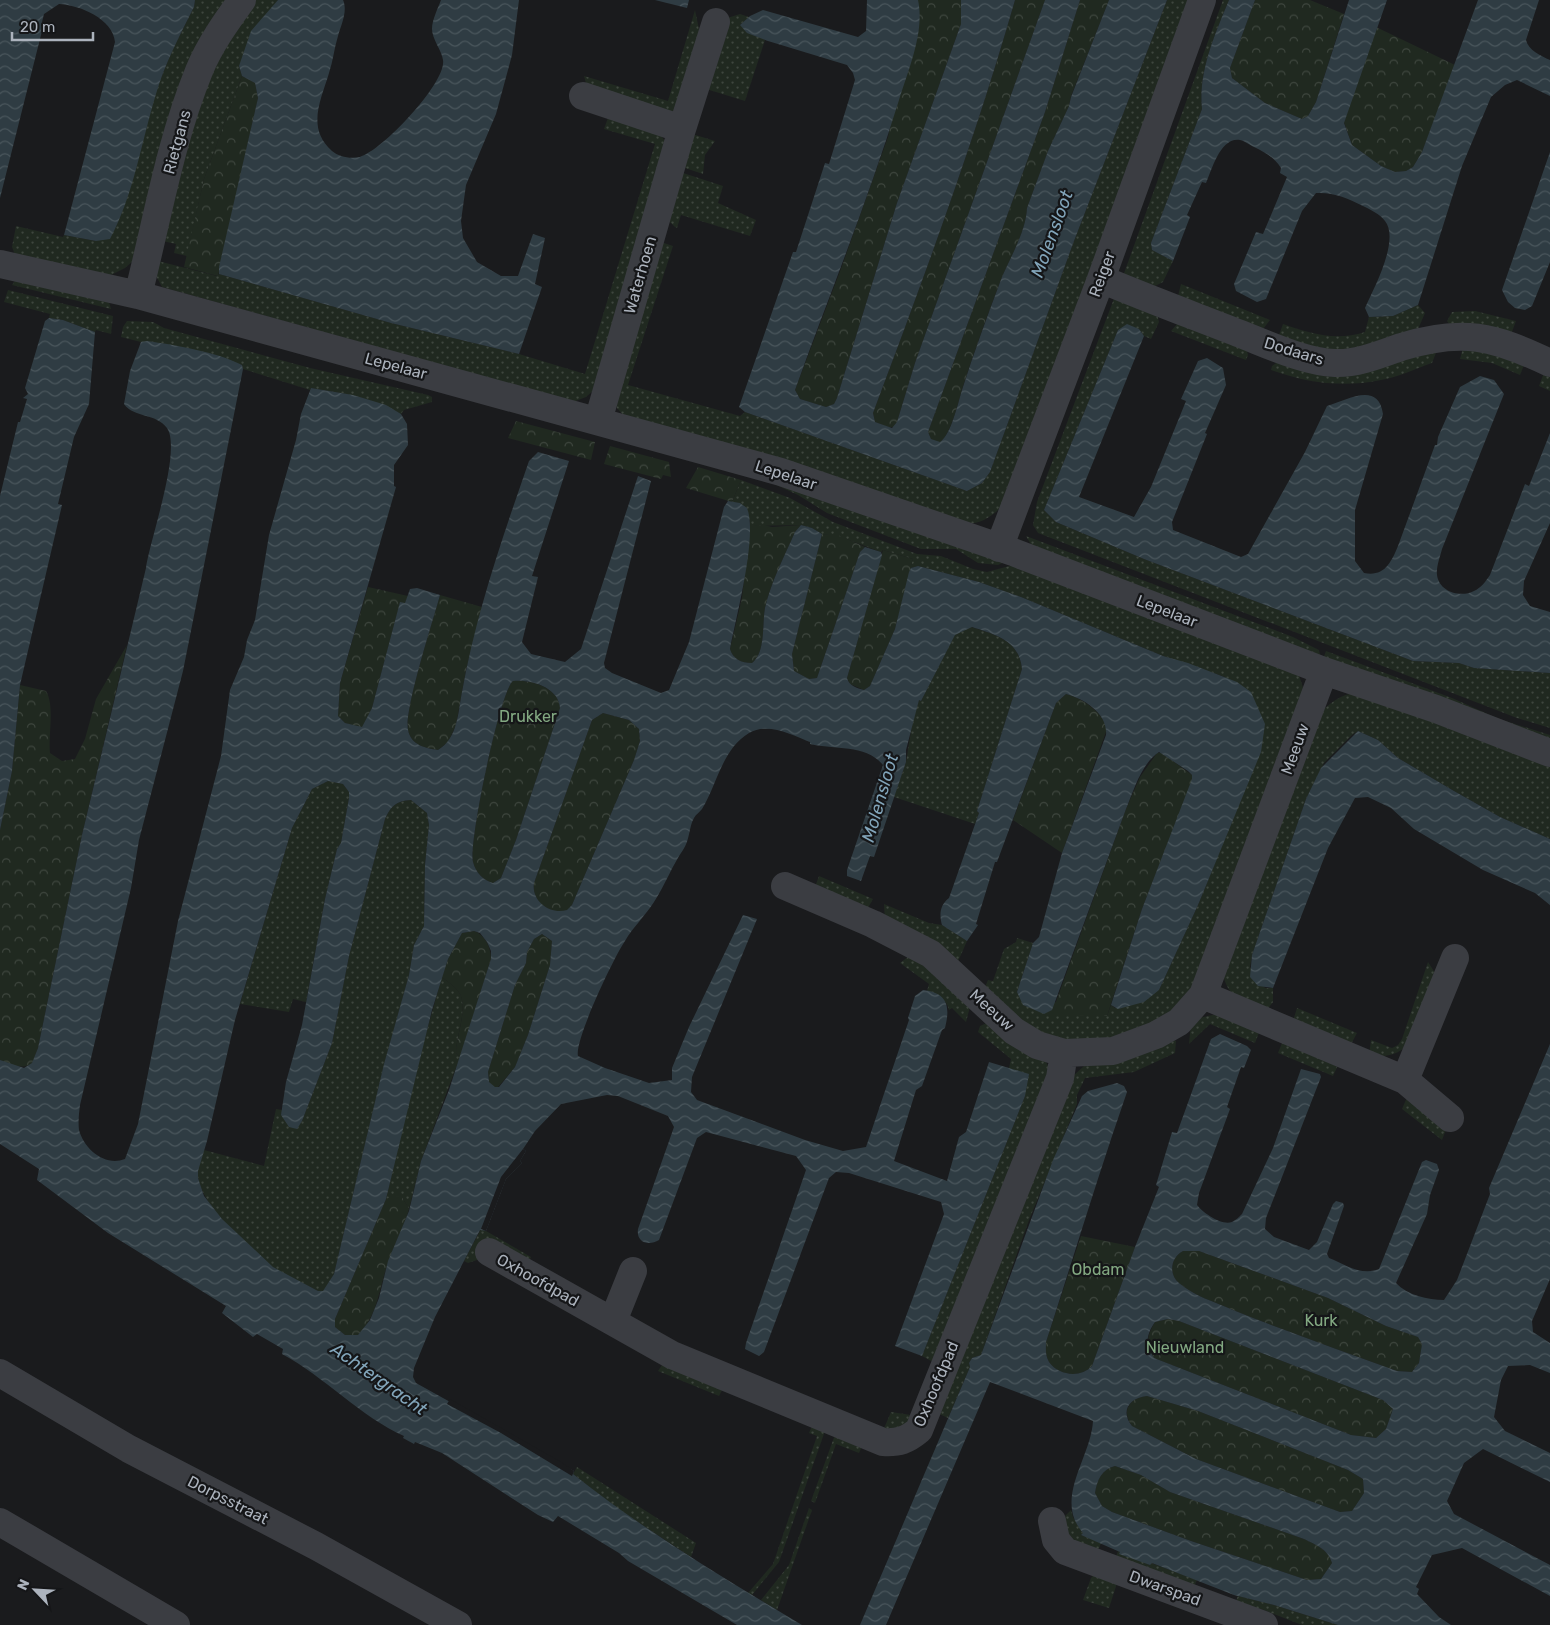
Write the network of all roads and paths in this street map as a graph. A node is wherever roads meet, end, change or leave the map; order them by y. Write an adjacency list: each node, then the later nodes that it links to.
1 (242, 0): 8 (street, Rietgans)
2 (1202, 0): 7 (street, Reiger)
3 (716, 22): 5 (street, Waterhoen)
4 (583, 96): 5 (street)
5 (682, 129): 10 (street, Waterhoen)
6 (0, 264): 8 (street, Lepelaar)
7 (1101, 279): 9 (street, Dodaars); 11 (street, Reiger)
8 (138, 295): 10 (street, Lepelaar)
9 (1550, 363)
10 (598, 422): 11 (street, Lepelaar)
11 (999, 548): 12 (street, Lepelaar)
12 (1324, 671): 13 (street, Lepelaar); 16 (street, Meeuw)
13 (1550, 753)
14 (785, 886): 17 (street, Meeuw)
15 (1455, 958): 18 (street)
16 (1203, 995): 17 (street, Meeuw); 18 (street)
17 (1064, 1053): 22 (street, Oxhoofdpad)
18 (1406, 1080): 19 (street)
19 (1450, 1118)
20 (489, 1252): 22 (street, Oxhoofdpad)
21 (634, 1271): 22 (street)
22 (613, 1321)
23 (0, 1373): 28 (street, Dorpsstraat)
24 (1052, 1521): 29 (street, Dwarspad)
25 (0, 1522): 26 (street)
26 (147, 1618): 27 (street)
27 (176, 1625)
28 (458, 1625)
29 (1264, 1625)

